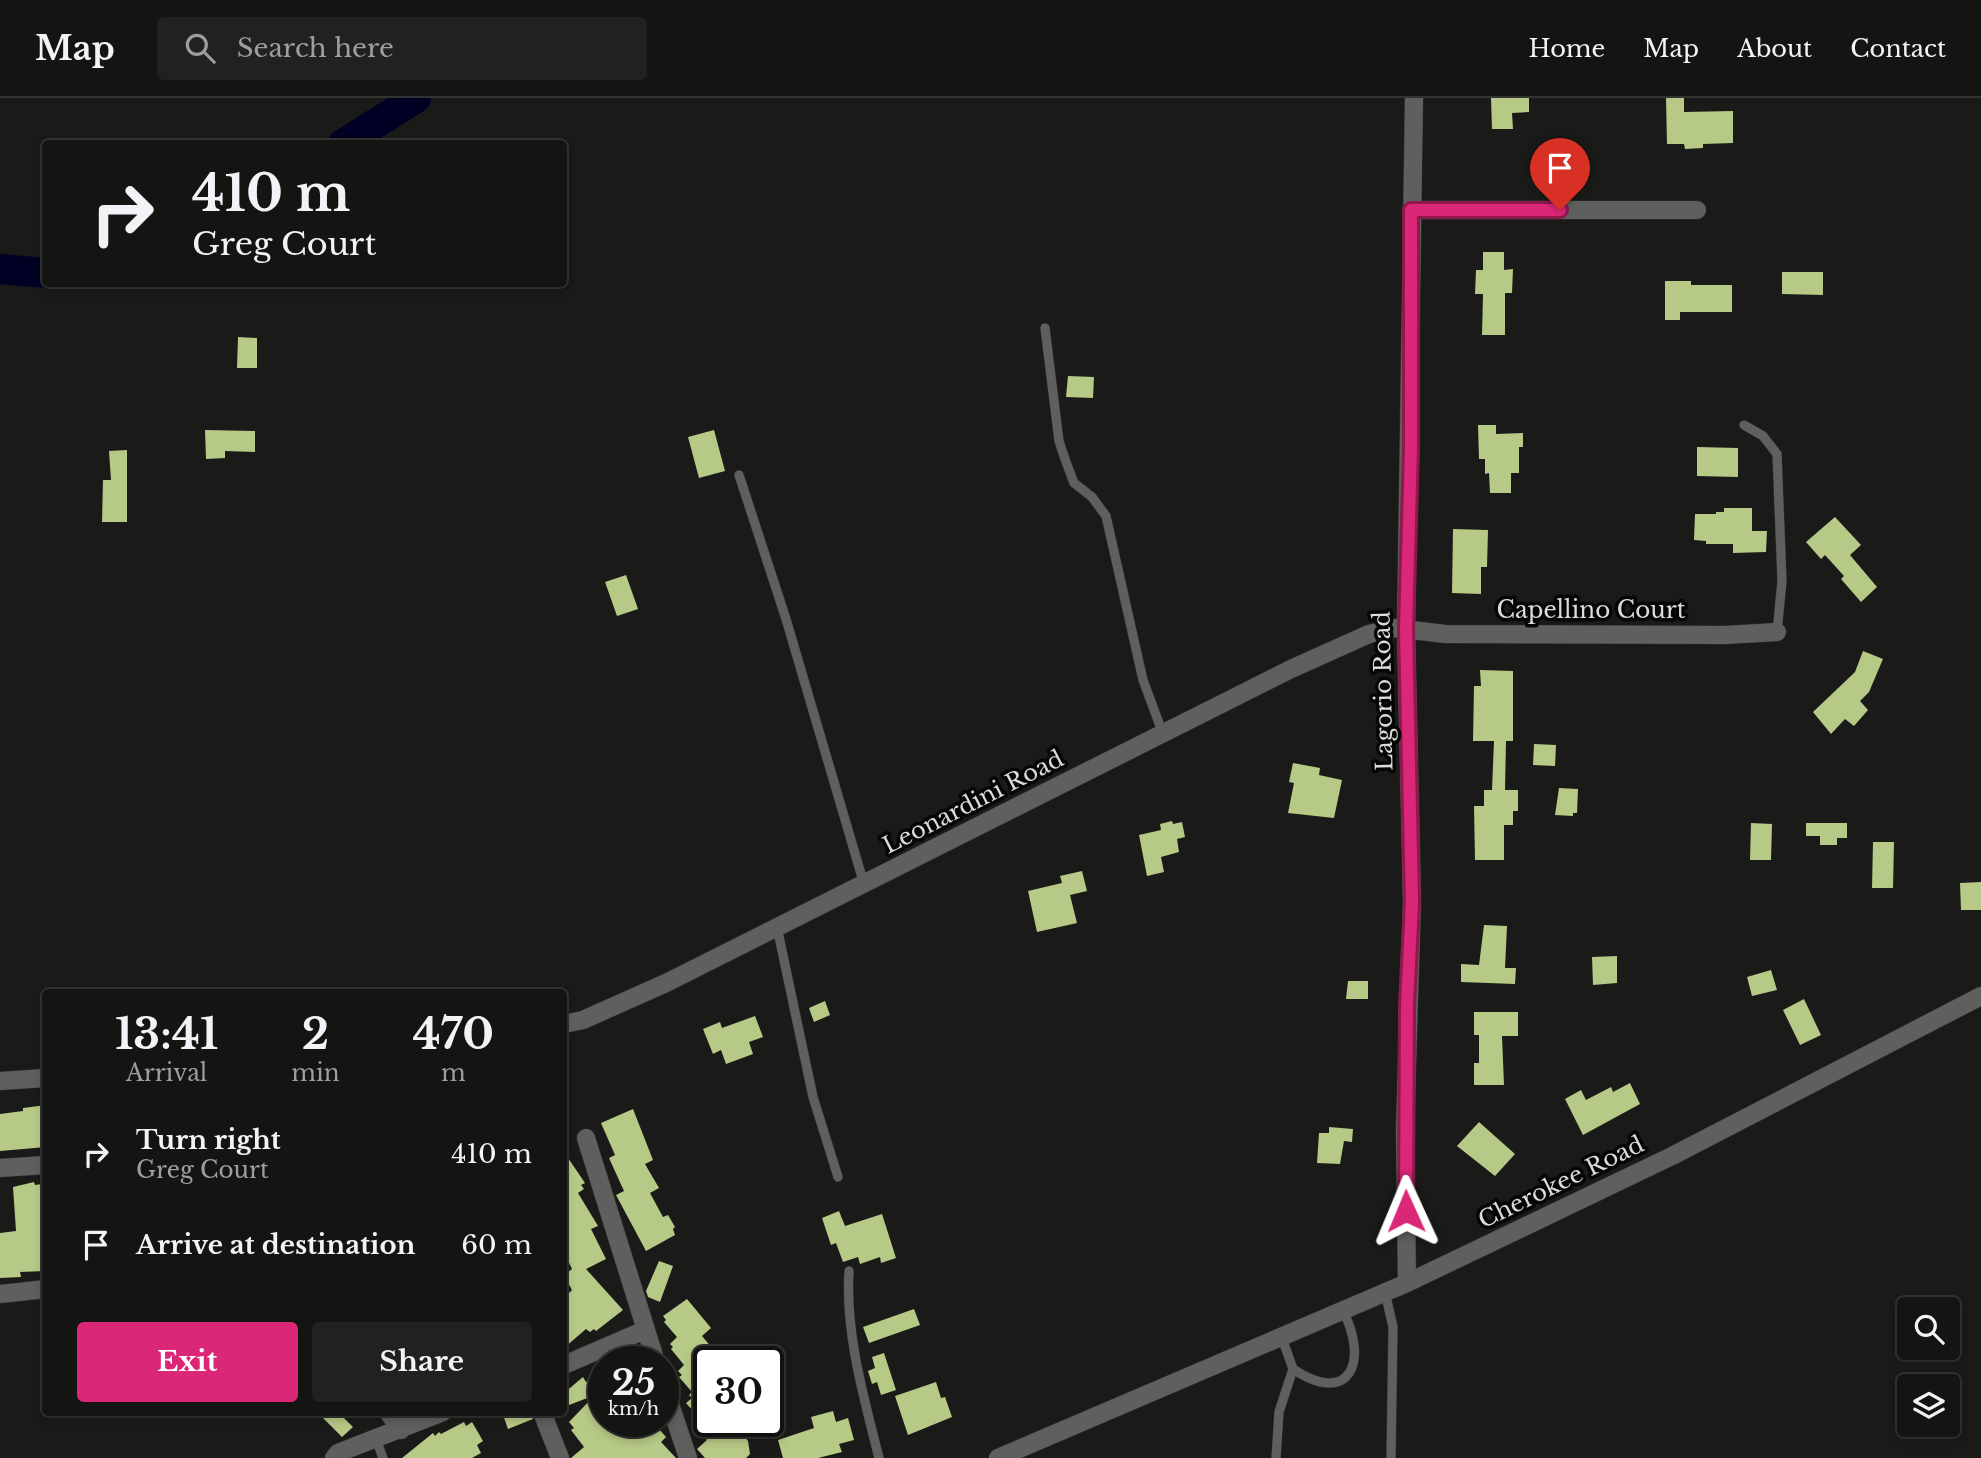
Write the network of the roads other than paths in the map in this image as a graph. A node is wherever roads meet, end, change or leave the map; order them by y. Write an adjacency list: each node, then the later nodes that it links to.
1 (1414, 98): 3 (street, Lagorio Road)
2 (1697, 209): 3 (street)
3 (1411, 210): 7 (street, Lagorio Road)
4 (1045, 328): 9 (lane)
5 (1744, 425): 8 (lane)
6 (739, 475): 10 (lane)
7 (1406, 629): 8 (street, Capellino Court); 9 (street, Leonardini Road); 21 (street, Lagorio Road)
8 (1777, 632)
9 (1163, 734): 10 (street, Leonardini Road)
10 (864, 884): 11 (street, Leonardini Road)
11 (777, 927): 13 (street, Leonardini Road); 19 (lane)
12 (1981, 996): 21 (street, Cherokee Road)
13 (567, 1023)
14 (42, 1078): 15 (street)
15 (0, 1082)
16 (586, 1138): 26 (street)
17 (42, 1165): 18 (street)
18 (0, 1168)
19 (838, 1177)
20 (849, 1271): 41 (lane)
21 (1407, 1283): 23 (street, Cherokee Road)
22 (42, 1289): 24 (street)
23 (1385, 1292): 25 (street, Cherokee Road); 44 (lane)
24 (0, 1294)
25 (1343, 1311): 27 (street, Cherokee Road); 30 (lane)
26 (645, 1329): 28 (street); 29 (street)
27 (1282, 1338): 30 (lane); 42 (street, Cherokee Road)
28 (651, 1346)
29 (567, 1364)
30 (1293, 1370): 43 (lane)
31 (391, 1416): 34 (street)
32 (434, 1416): 34 (street)
33 (544, 1416): 39 (street)
34 (401, 1430): 36 (street)
35 (679, 1431): 40 (street)
36 (376, 1439): 37 (street); 38 (lane)
37 (334, 1458)
38 (383, 1458)
39 (560, 1458)
40 (688, 1458)
41 (879, 1458)
42 (998, 1458)
43 (1276, 1458)
44 (1391, 1458)

